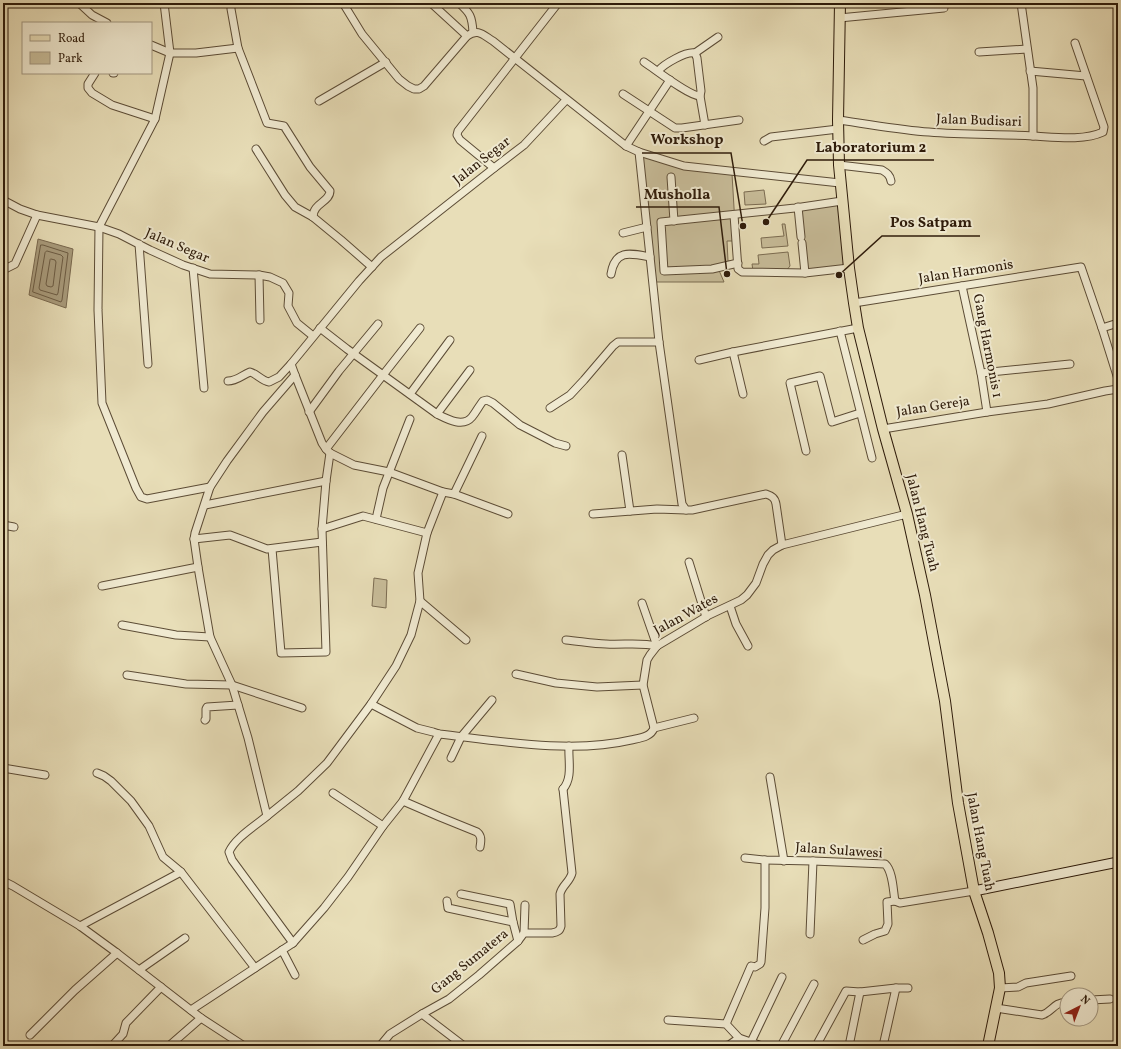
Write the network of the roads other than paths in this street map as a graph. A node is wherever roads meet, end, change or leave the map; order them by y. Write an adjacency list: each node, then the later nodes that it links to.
1 (79, 3): 12 (street)
2 (164, 3): 20 (street)
3 (231, 3): 17 (street)
4 (343, 3): 23 (street)
5 (431, 3): 13 (street)
6 (458, 3): 13 (street)
7 (558, 3): 22 (street)
8 (840, 3): 11 (main road, Jalan Hang Tuah)
9 (1020, 3): 18 (street, Jalan Budisari)
10 (944, 8): 11 (street)
11 (839, 18): 38 (main road, Jalan Hang Tuah)
12 (105, 22)
13 (470, 34): 22 (street); 23 (street)
14 (718, 37): 21 (street)
15 (1075, 43): 28 (street)
16 (152, 45): 20 (street)
17 (238, 48): 20 (street); 54 (street)
18 (1027, 49): 19 (street); 26 (street, Jalan Budisari)
19 (979, 52)
20 (170, 53): 35 (street)
21 (695, 53): 25 (street); 31 (street)
22 (515, 58): 32 (street); 45 (street)
23 (386, 62): 33 (street)
24 (644, 62): 25 (street)
25 (658, 71): 29 (street)
26 (1030, 71): 28 (street); 39 (street, Jalan Budisari)
27 (94, 74): 35 (street)
28 (1086, 76): 39 (street)
29 (670, 80): 31 (street); 34 (street)
30 (623, 94): 34 (street)
31 (700, 96): 37 (street)
32 (565, 99): 41 (street); 45 (street, Jalan Segar)
33 (319, 101)
34 (649, 111): 37 (street); 41 (street)
35 (155, 119): 56 (street)
36 (740, 120): 37 (street)
37 (705, 125)
38 (838, 125): 39 (street, Jalan Budisari); 40 (street, Jalan Budisari); 44 (main road, Jalan Hang Tuah)
39 (1033, 136)
40 (764, 141)
41 (626, 146): 43 (street)
42 (256, 149): 54 (street)
43 (639, 152): 48 (street); 57 (street)
44 (839, 165): 47 (street); 48 (main road, Jalan Hang Tuah)
45 (494, 168): 62 (street, Jalan Segar)
46 (671, 177): 55 (street)
47 (890, 181)
48 (840, 183): 50 (main road, Jalan Hang Tuah)
49 (3, 200): 52 (street, Jalan Segar)
50 (842, 202): 51 (street); 64 (main road, Jalan Hang Tuah)
51 (798, 207): 53 (street); 66 (street)
52 (36, 215): 56 (street, Jalan Segar); 65 (street)
53 (734, 215): 55 (street); 61 (street)
54 (313, 217): 62 (street)
55 (674, 221): 61 (street)
56 (100, 227): 59 (street, Jalan Segar); 113 (street)
57 (647, 227): 58 (street); 60 (street)
58 (623, 233)
59 (139, 244): 63 (street, Jalan Segar); 85 (street)
60 (650, 257): 67 (street); 81 (street)
61 (738, 263): 66 (street)
62 (372, 267): 74 (street, Jalan Segar)
63 (193, 268): 68 (street, Jalan Segar); 94 (street)
64 (849, 268): 66 (street); 70 (main road, Jalan Hang Tuah)
65 (3, 270)
66 (805, 273)
67 (611, 274)
68 (259, 275): 71 (street); 79 (street, Jalan Segar)
69 (962, 286): 70 (street, Jalan Harmonis); 77 (street, Jalan Harmonis); 89 (street, Gang Harmonis 1)
70 (854, 303): 76 (main road, Jalan Hang Tuah)
71 (260, 320)
72 (378, 324): 83 (street)
73 (1118, 324): 77 (street)
74 (320, 328): 79 (street, Jalan Segar); 83 (street)
75 (420, 328): 91 (street)
76 (858, 328): 78 (street); 104 (main road, Jalan Hang Tuah)
77 (1102, 328): 92 (street)
78 (840, 331): 82 (street); 101 (street)
79 (313, 336): 86 (street, Jalan Segar)
80 (450, 340): 96 (street)
81 (658, 342): 98 (street); 117 (street)
82 (733, 352): 84 (street); 97 (street)
83 (354, 353): 91 (street); 99 (street)
84 (699, 360)
85 (148, 364)
86 (291, 364): 90 (street); 93 (street, Jalan Segar)
87 (1070, 364): 89 (street)
88 (470, 370): 102 (street)
89 (980, 373): 100 (street, Gang Harmonis 1)
90 (295, 375): 99 (street); 113 (street)
91 (383, 375): 96 (street); 108 (street)
92 (1118, 379)
93 (228, 381)
94 (204, 388)
95 (1118, 389): 100 (street, Jalan Gereja)
96 (410, 394): 102 (street)
97 (743, 394)
98 (550, 408)
99 (310, 412): 108 (street)
100 (987, 412): 104 (street, Jalan Gereja)
101 (860, 413): 107 (street); 110 (street)
102 (437, 414): 106 (street)
103 (410, 419): 111 (street)
104 (883, 429): 121 (main road, Jalan Hang Tuah)
105 (482, 436): 115 (street)
106 (566, 446)
107 (806, 450)
108 (328, 451): 111 (street); 112 (street)
109 (622, 455): 118 (street)
110 (872, 458)
111 (389, 472): 114 (street); 122 (street)
112 (326, 481): 116 (street); 125 (street)
113 (210, 487): 116 (street)
114 (443, 492): 115 (street); 126 (street)
115 (454, 494): 119 (street)
116 (204, 505): 127 (street)
117 (686, 510): 118 (street); 129 (street)
118 (630, 511): 120 (street)
119 (508, 514)
120 (593, 514)
121 (907, 514): 129 (street, Jalan Wates); 175 (main road, Jalan Hang Tuah)
122 (376, 519): 125 (street); 126 (street)
123 (3, 524): 124 (street)
124 (14, 527)
125 (322, 529): 128 (street)
126 (427, 533): 134 (street)
127 (194, 539): 130 (street); 132 (street)
128 (322, 542): 130 (street); 130 (street)
129 (782, 545): 136 (street, Jalan Wates)
130 (272, 549)
131 (689, 562): 137 (street)
132 (198, 567): 133 (street); 139 (street)
133 (102, 586)
134 (420, 601): 140 (street); 149 (street)
135 (642, 603): 142 (street)
136 (730, 606): 137 (street, Jalan Wates); 143 (street)
137 (706, 617): 142 (street, Jalan Wates)
138 (122, 625): 139 (street)
139 (210, 637): 146 (street)
140 (466, 640)
141 (566, 640): 142 (street)
142 (657, 646): 147 (street, Jalan Wates)
143 (748, 646)
144 (516, 674): 147 (street)
145 (127, 675): 146 (street)
146 (232, 685): 150 (street); 151 (street)
147 (643, 685): 154 (street, Jalan Wates)
148 (492, 700): 156 (street)
149 (371, 704): 155 (street); 165 (street)
150 (238, 705): 153 (street); 165 (street)
151 (302, 708)
152 (694, 718): 154 (street)
153 (205, 720)
154 (654, 728): 157 (street)
155 (439, 734): 156 (street); 164 (street)
156 (461, 737): 157 (street); 158 (street)
157 (569, 746): 182 (street, Gang Sumatera)
158 (451, 758)
159 (3, 768): 161 (street)
160 (97, 772): 173 (street)
161 (45, 775)
162 (770, 777): 170 (street)
163 (333, 793): 166 (street)
164 (403, 801): 166 (street); 167 (street)
165 (267, 816): 187 (street)
166 (383, 826): 187 (street)
167 (480, 846)
168 (745, 858): 169 (street, Jalan Sulawesi)
169 (765, 860): 170 (street, Jalan Sulawesi); 209 (street)
170 (784, 861): 171 (street, Jalan Sulawesi)
171 (813, 861): 178 (street, Jalan Sulawesi); 183 (street)
172 (1118, 862): 175 (street)
173 (181, 872): 181 (street); 190 (street)
174 (3, 881): 181 (street)
175 (974, 891): 178 (street); 199 (main road, Jalan Hang Tuah)
176 (461, 894): 180 (street)
177 (448, 901): 180 (street)
178 (895, 901): 185 (street)
179 (525, 905): 182 (street)
180 (513, 922): 186 (street)
181 (80, 926): 189 (street)
182 (524, 933): 186 (street, Gang Sumatera)
183 (810, 934)
184 (185, 938): 191 (street)
185 (863, 940)
186 (518, 941): 206 (street, Gang Sumatera)
187 (293, 943): 188 (street)
188 (282, 950): 190 (street); 192 (street)
189 (117, 953): 191 (street); 210 (street)
190 (255, 968): 205 (street)
191 (139, 970): 196 (street)
192 (295, 974)
193 (1071, 976): 199 (street)
194 (782, 977): 212 (street)
195 (814, 984): 220 (street)
196 (161, 987): 205 (street); 213 (street)
197 (896, 988): 198 (street); 200 (street); 223 (street)
198 (908, 988)
199 (1000, 988): 204 (main road, Jalan Hang Tuah)
200 (860, 992): 221 (street); 222 (street)
201 (1110, 999): 202 (street)
202 (1099, 1000)
203 (1059, 1004): 204 (street)
204 (996, 1008): 224 (main road, Jalan Hang Tuah)
205 (191, 1010): 207 (street)
206 (422, 1014): 216 (street, Gang Sumatera); 217 (street)
207 (201, 1018): 214 (street); 215 (street)
208 (668, 1020): 209 (street)
209 (726, 1024): 211 (street)
210 (30, 1035)
211 (739, 1038): 212 (street); 218 (street)
212 (751, 1042): 219 (street)
213 (112, 1046)
214 (169, 1046)
215 (244, 1046)
216 (380, 1046)
217 (464, 1046)
218 (723, 1046)
219 (762, 1046)
220 (781, 1046)
221 (817, 1046)
222 (849, 1046)
223 (883, 1046)
224 (988, 1046)

